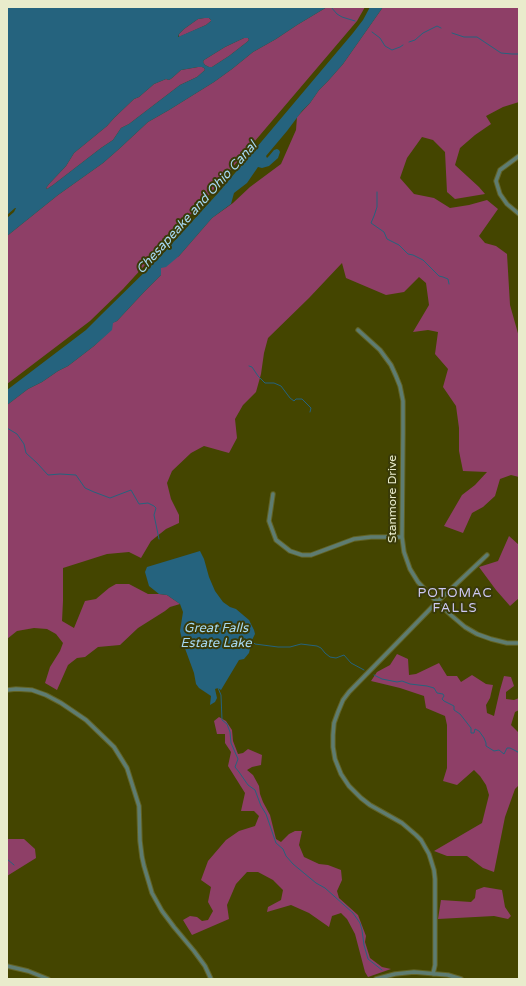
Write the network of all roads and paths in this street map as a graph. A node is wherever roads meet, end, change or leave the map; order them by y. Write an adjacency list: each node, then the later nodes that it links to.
1 (519, 156): 2 (street)
2 (519, 214)
3 (358, 330): 5 (street, Stanmore Drive)
4 (273, 494): 5 (street)
5 (402, 537): 7 (street, Stanmore Drive)
6 (487, 555): 7 (street)
7 (437, 602): 8 (street, Stanmore Drive); 11 (street)
8 (519, 643)
9 (7, 690): 13 (street)
10 (7, 966): 12 (street)
11 (434, 974): 14 (street); 15 (street)
12 (48, 979)
13 (211, 979)
14 (376, 979)
15 (461, 979)

